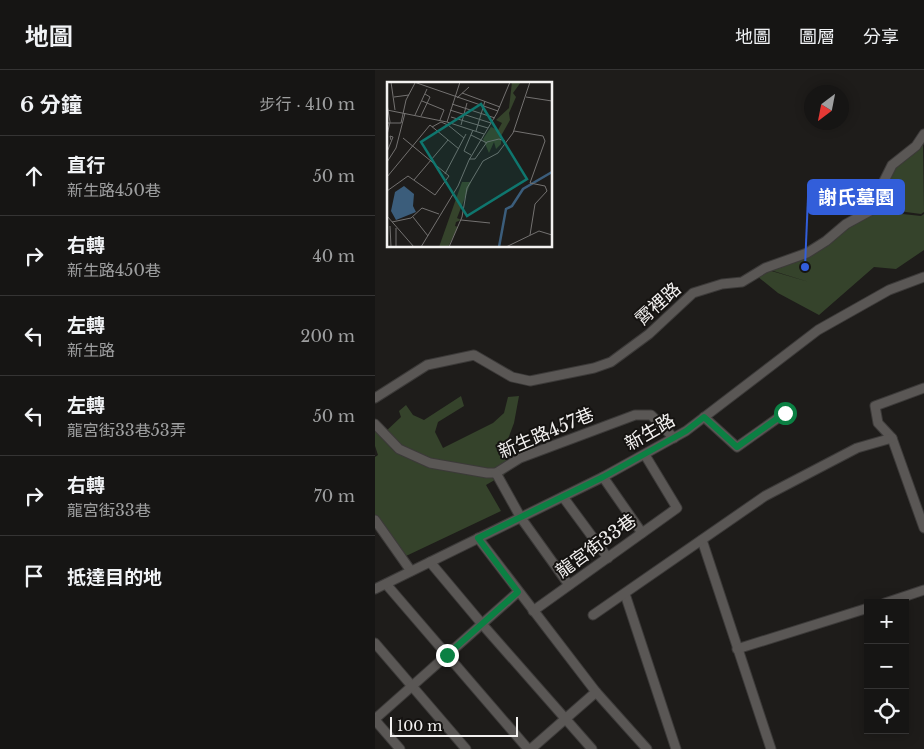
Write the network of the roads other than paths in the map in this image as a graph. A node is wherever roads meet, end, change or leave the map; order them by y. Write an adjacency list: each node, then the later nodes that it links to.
1 (924, 134): 4 (street, 霄裡路)
2 (924, 277): 6 (street, 新生路)
3 (924, 388): 9 (street)
4 (375, 398)
5 (785, 413): 6 (street)
6 (704, 417): 8 (street, 新生路)
7 (375, 424): 11 (street, 新生路457巷)
8 (674, 438): 10 (street, 新生路); 11 (street, 新生路457巷)
9 (892, 438): 16 (street); 19 (street)
10 (645, 455): 12 (street, 新生路); 17 (street, 龍宮街33巷)
11 (496, 473): 14 (street)
12 (603, 477): 13 (street, 新生路); 17 (street)
13 (563, 497): 14 (street, 新生路); 20 (street)
14 (521, 518): 18 (street, 新生路); 24 (street)
15 (375, 520): 22 (street)
16 (924, 528)
17 (642, 533): 20 (street, 龍宮街33巷)
18 (478, 538): 21 (street, 新生路); 26 (street)
19 (702, 540): 27 (street); 34 (street)
20 (607, 558): 24 (street, 龍宮街33巷)
21 (430, 562): 22 (street, 新生路); 32 (street)
22 (411, 571): 23 (street, 新生路)
23 (379, 585): 35 (street)
24 (569, 585): 30 (street, 龍宮街33巷)
25 (924, 590): 28 (street)
26 (518, 592): 30 (street); 32 (street)
27 (625, 594): 31 (street); 45 (street)
28 (897, 599)
29 (864, 609): 34 (street)
30 (533, 612): 37 (street)
31 (593, 615)
32 (482, 624): 35 (street); 38 (street)
33 (375, 643): 36 (street)
34 (737, 649): 46 (street)
35 (447, 655): 36 (street); 42 (street)
36 (413, 686): 39 (street); 41 (street)
37 (596, 692): 38 (street); 44 (street)
38 (566, 718): 42 (street); 43 (street)
39 (375, 720): 40 (street)
40 (400, 749)
41 (466, 749)
42 (529, 749)
43 (592, 749)
44 (647, 749)
45 (676, 749)
46 (771, 749)

